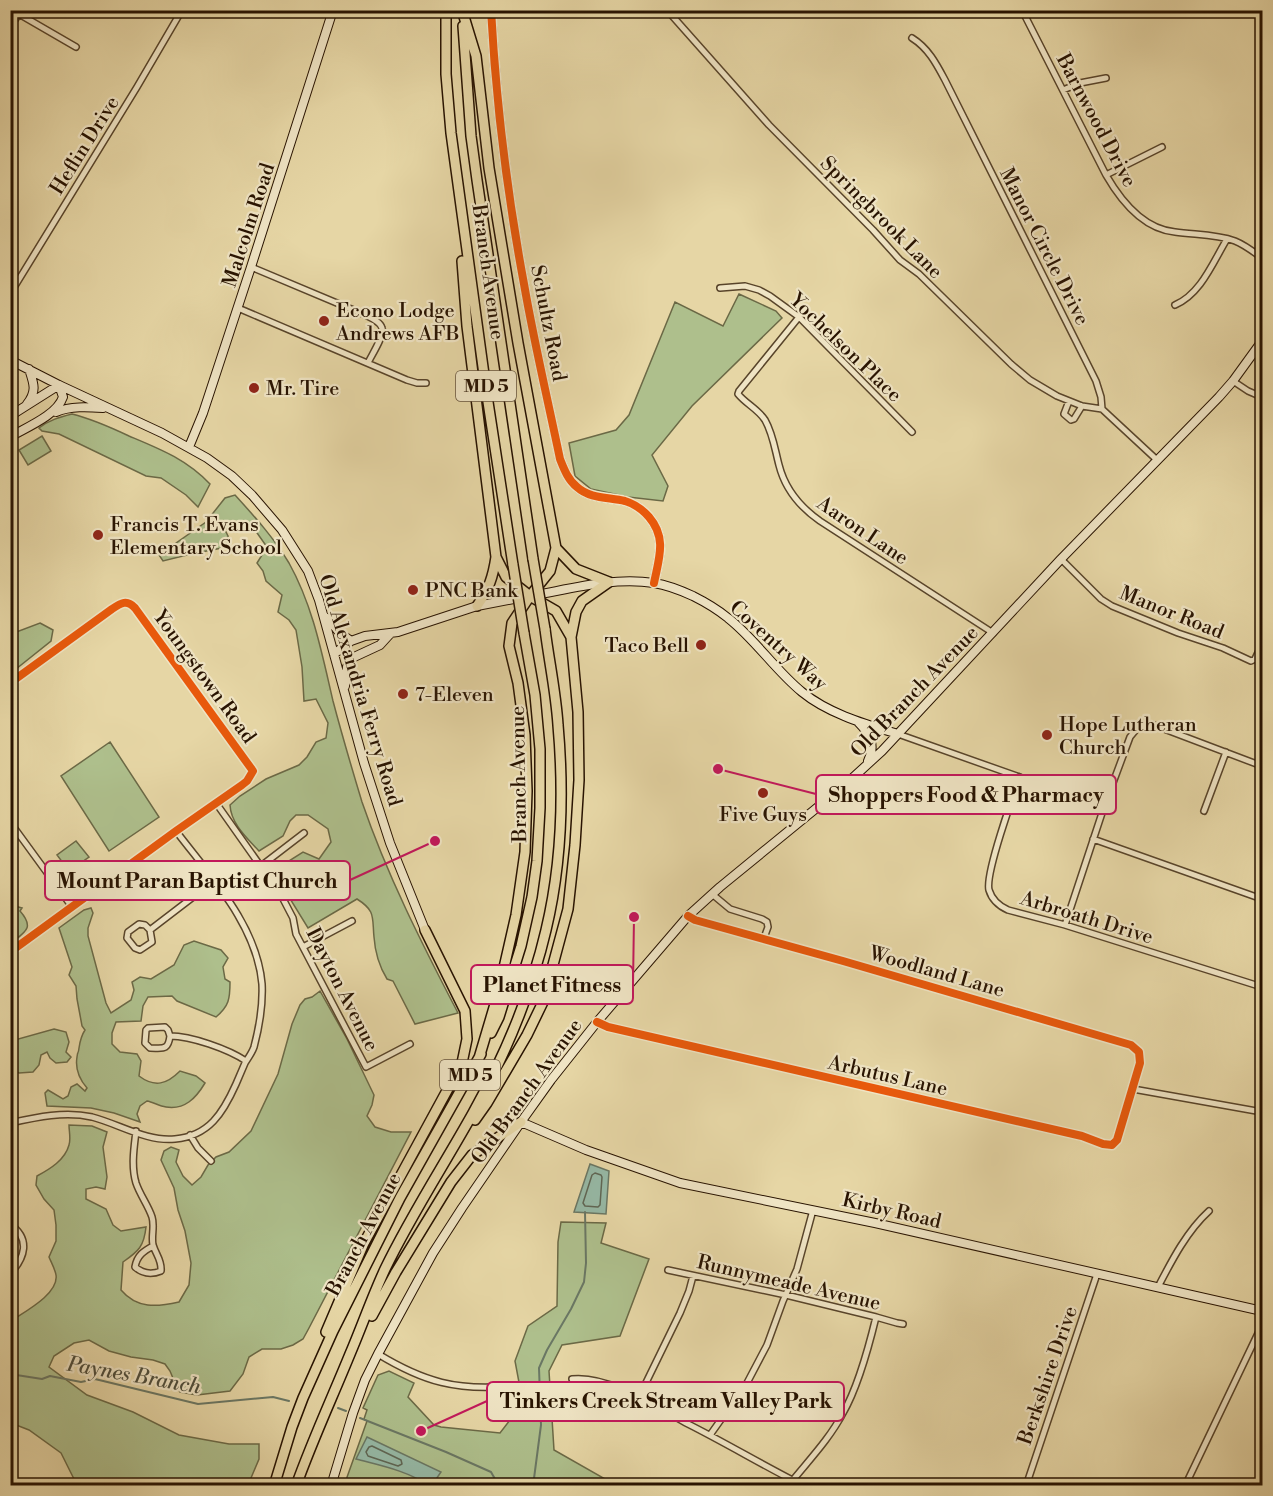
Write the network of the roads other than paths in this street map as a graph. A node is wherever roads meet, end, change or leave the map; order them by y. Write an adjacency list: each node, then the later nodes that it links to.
1 (182, 10): 20 (street, Heflin Drive)
2 (333, 10): 18 (main road, Malcolm Road)
3 (446, 10): 15 (highway, Branch Avenue / MD 5)
4 (462, 10): 43 (highway); 99 (highway, Branch Avenue / MD 5, bridge)
5 (491, 10): 47 (main road, Schultz Road)
6 (667, 10): 32 (street, Springbrook Lane)
7 (1022, 10): 12 (street, Barnwood Drive)
8 (10, 27): 10 (street)
9 (912, 38): 36 (street, Manor Circle Drive)
10 (76, 47)
11 (1106, 78): 12 (street)
12 (1063, 90): 14 (street, Barnwood Drive)
13 (1162, 147): 14 (street)
14 (1106, 175): 16 (street, Barnwood Drive)
15 (462, 207): 44 (highway); 90 (highway, Branch Avenue / MD 5, bridge)
16 (1227, 239): 17 (street, Barnwood Drive); 21 (street)
17 (1263, 258)
18 (251, 267): 22 (main road, Malcolm Road); 26 (street)
19 (720, 288): 23 (street, Yochelson Place)
20 (10, 294)
21 (1175, 305)
22 (238, 308): 26 (street); 41 (main road, Malcolm Road)
23 (799, 317): 39 (street, Yochelson Place); 51 (street, Aaron Lane)
24 (1263, 341): 28 (main road, Old Branch Avenue)
25 (10, 360): 27 (main road, Old Alexandria Ferry Road)
26 (368, 363): 29 (street)
27 (29, 369): 30 (main road, Old Alexandria Ferry Road); 34 (main road)
28 (1233, 381): 31 (street); 42 (main road, Old Branch Avenue)
29 (426, 383)
30 (59, 385): 34 (main road); 35 (main road, Old Alexandria Ferry Road); 37 (main road)
31 (1263, 397)
32 (1069, 401): 33 (street, Springbrook Lane); 33 (street)
33 (1082, 406): 36 (street, Springbrook Lane)
34 (26, 407): 38 (main road)
35 (108, 408): 37 (main road); 41 (main road, Old Alexandria Ferry Road)
36 (1102, 409): 42 (street)
37 (51, 413): 40 (main road)
38 (10, 416)
39 (912, 432)
40 (10, 437)
41 (189, 447): 50 (main road, Old Alexandria Ferry Road)
42 (1157, 460): 45 (main road, Old Branch Avenue)
43 (556, 548): 46 (highway); 48 (highway)
44 (496, 557): 48 (highway); 49 (highway)
45 (1061, 559): 51 (main road, Old Branch Avenue); 55 (street, Manor Road)
46 (609, 582): 47 (main road, Coventry Way); 48 (main road, Coventry Way); 53 (highway)
47 (654, 583): 60 (main road, Coventry Way)
48 (530, 596): 49 (main road, Coventry Way); 53 (highway); 90 (highway)
49 (477, 606): 52 (main road, Coventry Way)
50 (324, 614): 54 (main road); 56 (main road, Old Alexandria Ferry Road)
51 (993, 633): 61 (main road, Old Branch Avenue)
52 (390, 634): 54 (main road, Coventry Way); 57 (main road, Coventry Way)
53 (571, 637): 99 (highway)
54 (351, 641): 56 (main road, Coventry Way)
55 (1263, 644)
56 (334, 654): 57 (main road); 59 (main road, Old Alexandria Ferry Road)
57 (364, 654): 59 (main road, Coventry Way)
58 (10, 683): 66 (street, Youngstown Road)
59 (344, 691): 82 (main road, Old Alexandria Ferry Road)
60 (857, 721): 61 (main road, Coventry Way); 63 (main road)
61 (898, 734): 63 (main road, Old Branch Avenue); 65 (street, Coventry Way)
62 (1226, 752): 64 (street); 67 (street); 68 (street)
63 (866, 766): 75 (main road, Old Branch Avenue)
64 (1263, 766)
65 (1020, 777): 67 (street, Coventry Way); 80 (street, Arbroath Drive)
66 (216, 803): 70 (street); 73 (street, Dayton Avenue)
67 (1104, 807): 72 (street)
68 (1204, 811)
69 (10, 822): 77 (street)
70 (176, 831): 74 (street); 77 (street)
71 (304, 833): 73 (street)
72 (1093, 839): 76 (street); 80 (street)
73 (261, 866): 84 (street, Dayton Avenue)
74 (214, 881): 81 (street); 91 (street)
75 (712, 894): 78 (main road, Old Branch Avenue); 83 (street)
76 (1263, 899)
77 (72, 907): 85 (street)
78 (688, 916): 83 (street, Woodland Lane); 87 (main road, Old Branch Avenue)
79 (352, 921): 84 (street)
80 (1065, 925): 86 (street, Arbroath Drive)
81 (150, 930): 81 (street)
82 (425, 930): 119 (highway)
83 (764, 938): 92 (street, Woodland Lane)
84 (303, 947): 89 (street, Dayton Avenue)
85 (10, 952)
86 (1263, 987)
87 (597, 1022): 92 (street, Arbutus Lane); 94 (main road, Old Branch Avenue)
88 (170, 1035): 88 (street); 91 (street)
89 (410, 1044)
90 (479, 1058): 119 (highway, Branch Avenue / MD 5)
91 (246, 1062): 97 (street)
92 (1133, 1089): 93 (street)
93 (1263, 1112)
94 (521, 1122): 100 (main road, Kirby Road); 114 (main road, Old Branch Avenue); 115 (highway)
95 (10, 1123): 96 (street)
96 (136, 1131): 97 (street); 103 (street)
97 (190, 1136): 98 (street)
98 (211, 1161)
99 (444, 1165): 115 (highway, Branch Avenue / MD 5)
100 (813, 1210): 106 (main road, Kirby Road); 109 (street)
101 (1209, 1211): 108 (street)
102 (10, 1224): 105 (street)
103 (153, 1246): 103 (street)
104 (668, 1270): 107 (street, Runnymeade Avenue)
105 (10, 1274)
106 (1097, 1274): 108 (main road, Kirby Road); 126 (street, Berkshire Drive)
107 (693, 1276): 109 (street, Runnymeade Avenue); 118 (street)
108 (1158, 1287): 110 (main road, Kirby Road)
109 (786, 1295): 111 (street, Runnymeade Avenue); 120 (street)
110 (1263, 1311)
111 (876, 1317): 112 (street, Runnymeade Avenue); 121 (street)
112 (903, 1324)
113 (1263, 1325): 127 (street)
114 (378, 1354): 117 (street); 124 (main road, Old Branch Avenue)
115 (350, 1355): 123 (highway, Branch Avenue / MD 5)
116 (572, 1379): 118 (street)
117 (511, 1386)
118 (639, 1397): 120 (street)
119 (303, 1398): 122 (highway, Branch Avenue / MD 5)
120 (710, 1435): 121 (street)
121 (793, 1480): 125 (street)
122 (274, 1485)
123 (296, 1485)
124 (331, 1485)
125 (804, 1485)
126 (1026, 1485)
127 (1185, 1485)

